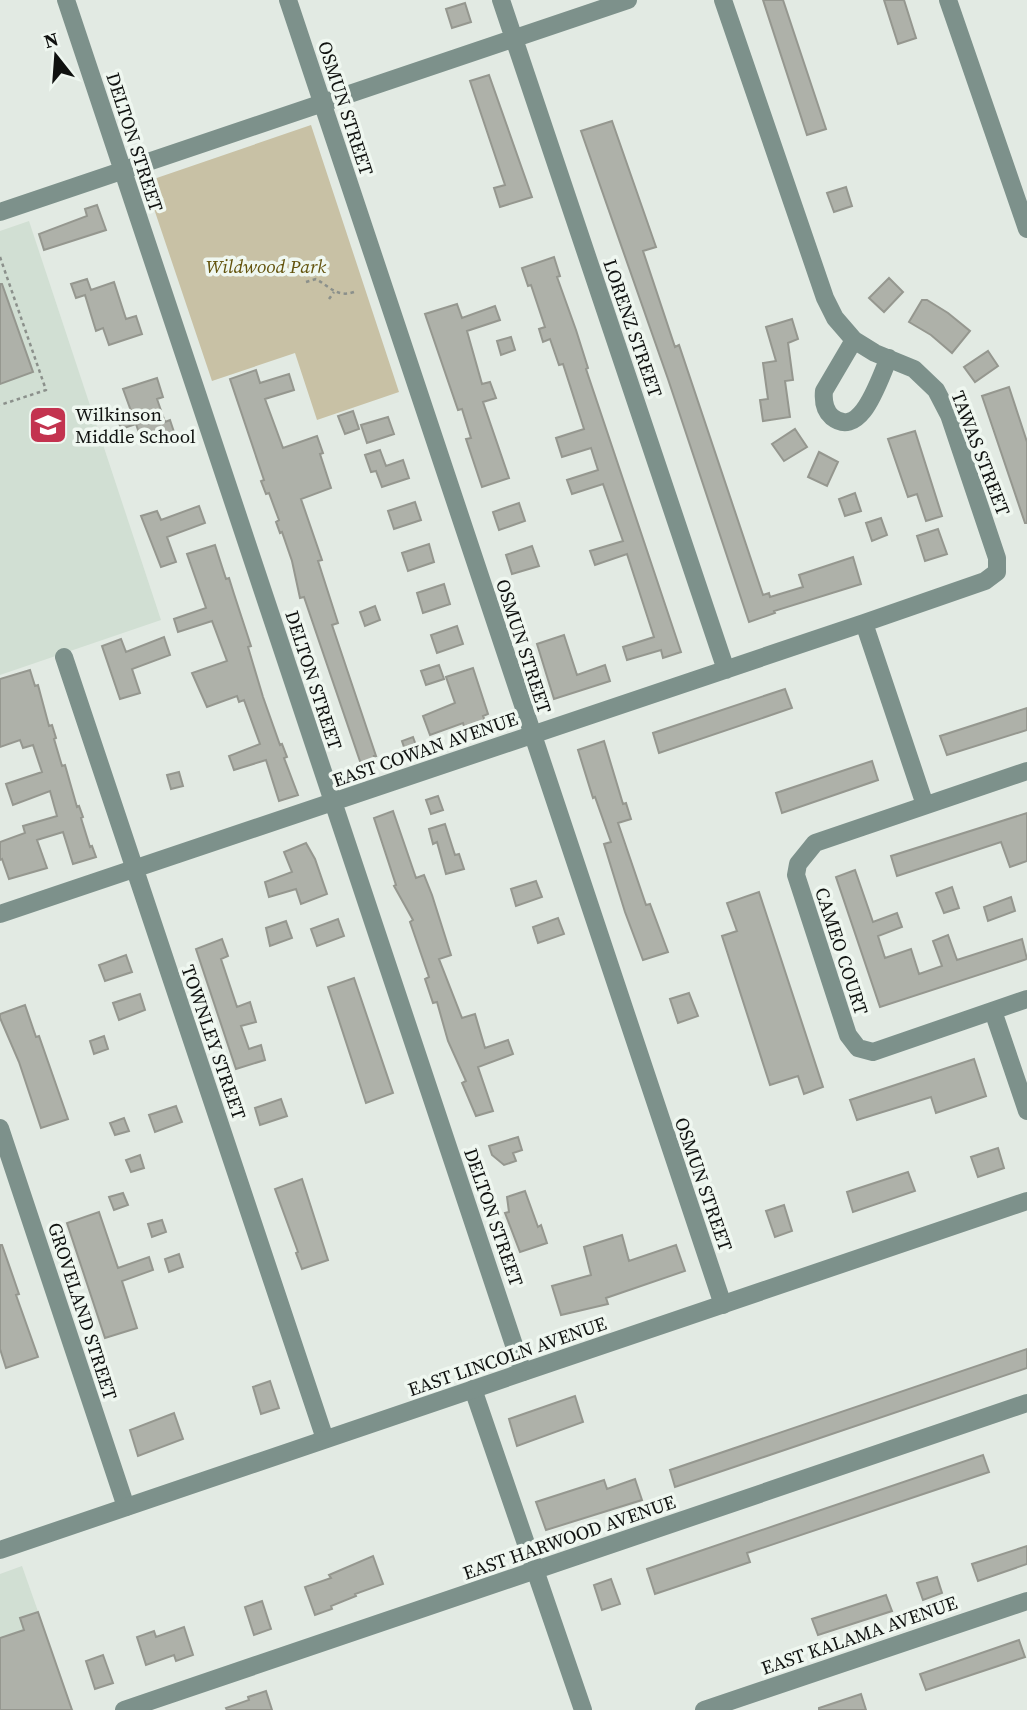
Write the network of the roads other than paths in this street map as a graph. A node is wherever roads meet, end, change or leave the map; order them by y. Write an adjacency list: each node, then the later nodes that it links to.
1 (66, 0): 9 (street, DELTON STREET)
2 (288, 0): 8 (street, OSMUN STREET)
3 (500, 0): 7 (street, LORENZ STREET)
4 (628, 0): 7 (street)
5 (723, 0): 12 (street, TAWAS STREET)
6 (948, 0): 11 (street)
7 (514, 38): 8 (street); 16 (street, LORENZ STREET)
8 (322, 103): 9 (street); 17 (street, OSMUN STREET)
9 (122, 170): 10 (street); 19 (street, DELTON STREET)
10 (0, 212)
11 (1027, 229)
12 (854, 340): 13 (street, TAWAS STREET); 13 (street)
13 (889, 358): 14 (street, TAWAS STREET)
14 (864, 623): 16 (street, EAST COWAN AVENUE); 20 (street)
15 (64, 657): 21 (street, TOWNLEY STREET)
16 (726, 670): 17 (street, EAST COWAN AVENUE)
17 (531, 735): 19 (street, EAST COWAN AVENUE); 28 (street, OSMUN STREET)
18 (1027, 771): 20 (street)
19 (332, 802): 21 (street, EAST COWAN AVENUE); 29 (street, DELTON STREET)
20 (925, 805): 24 (street, CAMEO COURT)
21 (134, 870): 22 (street, EAST COWAN AVENUE); 32 (street, TOWNLEY STREET)
22 (0, 914)
23 (1027, 999): 24 (street)
24 (993, 1011): 25 (street)
25 (1027, 1111)
26 (0, 1128): 33 (street, GROVELAND STREET)
27 (1027, 1201): 28 (street, EAST LINCOLN AVENUE)
28 (723, 1305): 29 (street, EAST LINCOLN AVENUE)
29 (523, 1372): 30 (street, EAST LINCOLN AVENUE)
30 (473, 1389): 32 (street, EAST LINCOLN AVENUE); 35 (street)
31 (1027, 1404): 35 (street, EAST HARWOOD AVENUE)
32 (325, 1439): 33 (street, EAST LINCOLN AVENUE)
33 (126, 1507): 34 (street, EAST LINCOLN AVENUE)
34 (0, 1550)
35 (535, 1570): 37 (street, EAST HARWOOD AVENUE); 38 (street)
36 (1027, 1601): 39 (street, EAST KALAMA AVENUE)
37 (124, 1710)
38 (583, 1710)
39 (704, 1710)

